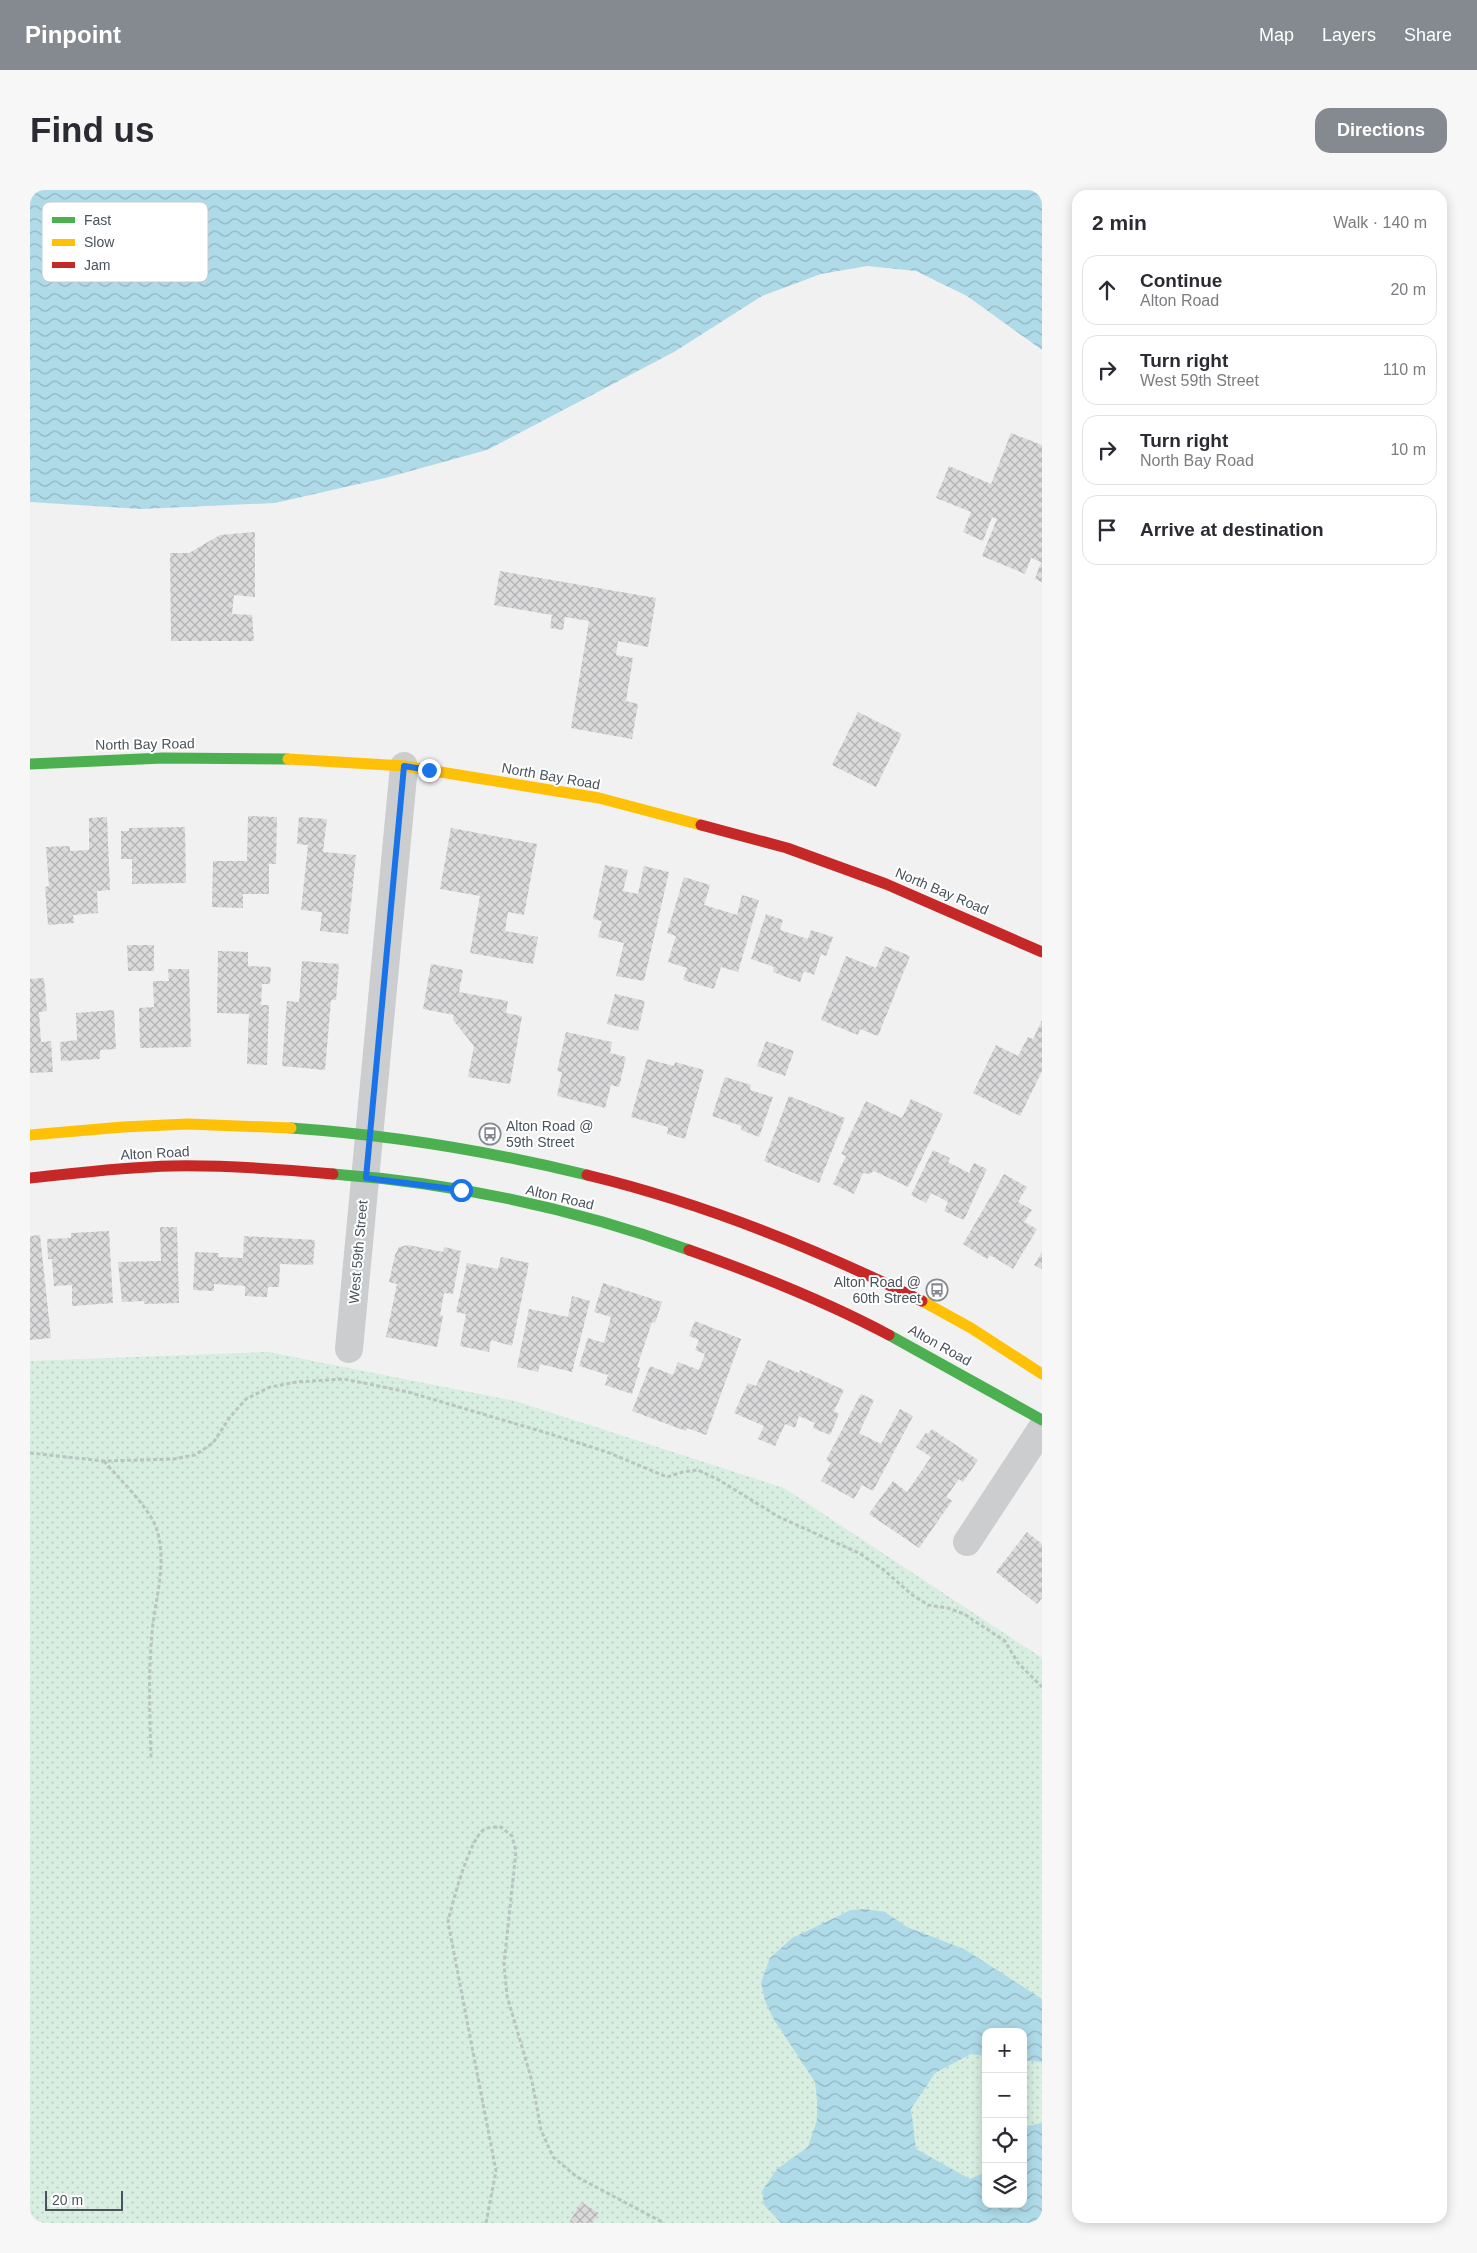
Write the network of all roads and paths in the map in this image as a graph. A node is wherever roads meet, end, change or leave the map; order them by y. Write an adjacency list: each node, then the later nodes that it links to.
1 (30, 764): 2 (main road, North Bay Road)
2 (404, 766): 3 (main road, North Bay Road); 4 (street, West 59th Street)
3 (1042, 952)
4 (369, 1133): 5 (main road, Alton Road); 7 (street, West 59th Street); 9 (main road, Alton Road)
5 (30, 1135)
6 (30, 1178): 7 (main road, Alton Road)
7 (366, 1178): 8 (street, West 59th Street); 10 (main road, Alton Road)
8 (349, 1349)
9 (1042, 1374)
10 (1042, 1420)
11 (1042, 1428): 14 (street)
12 (30, 1453): 13 (path)
13 (104, 1461): 15 (path); 16 (path)
14 (967, 1542)
15 (1042, 1687)
16 (151, 1759)
17 (486, 2223): 18 (path)
18 (664, 2223)

